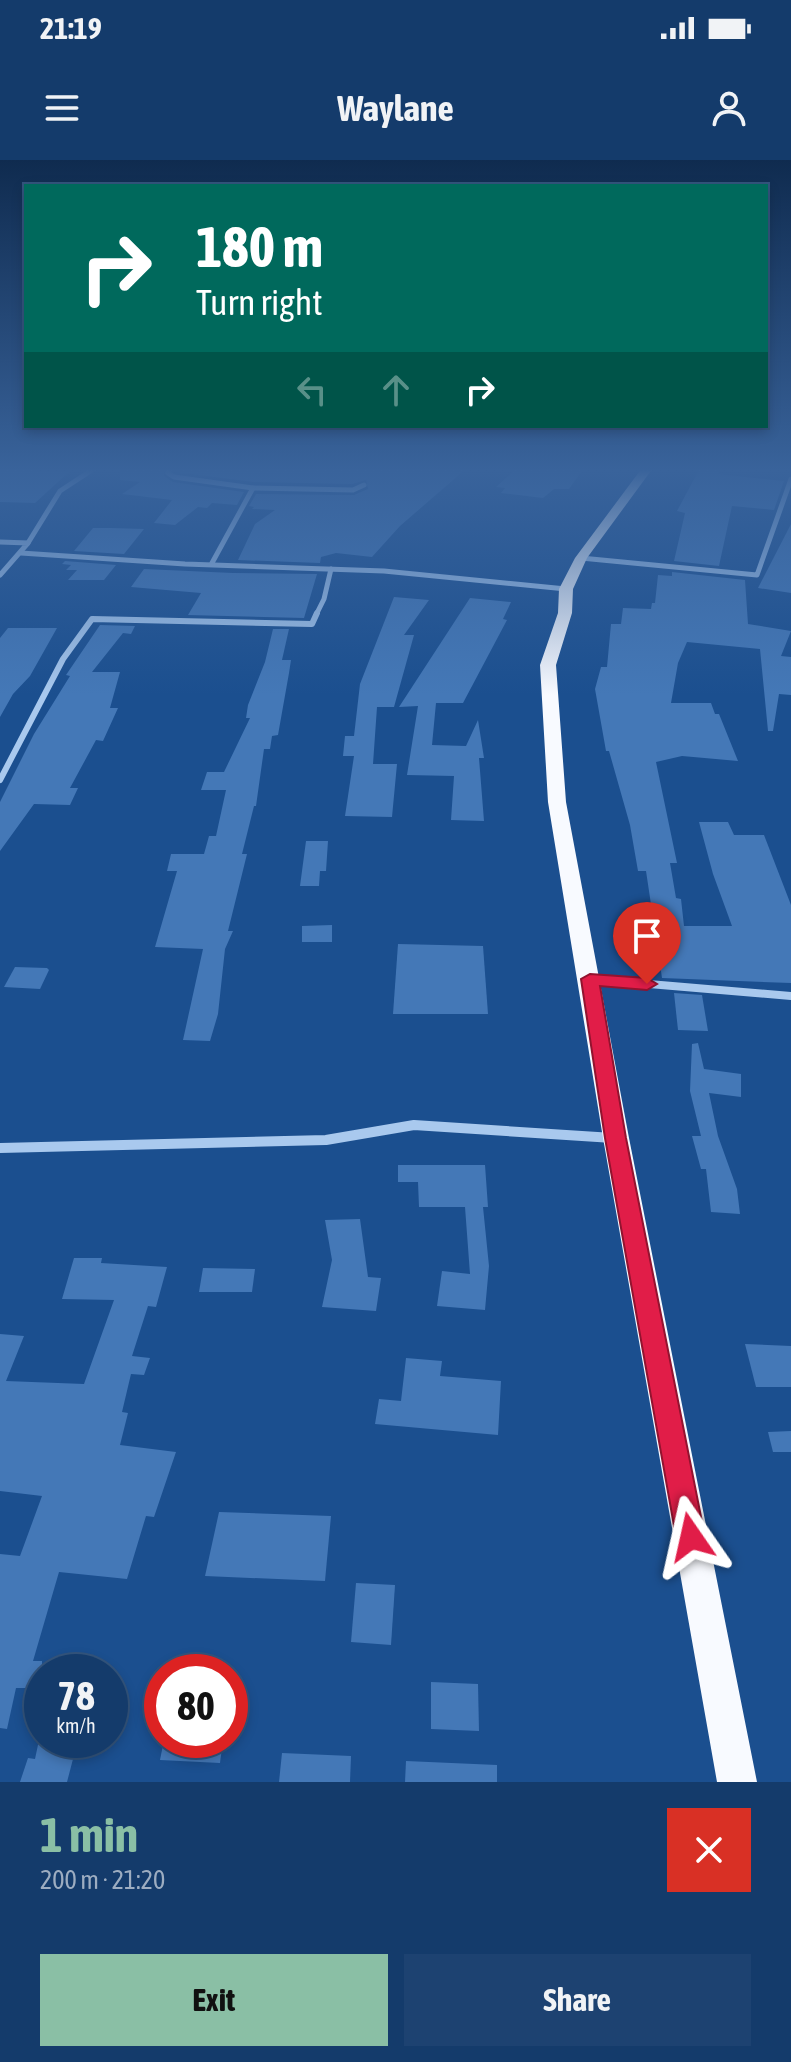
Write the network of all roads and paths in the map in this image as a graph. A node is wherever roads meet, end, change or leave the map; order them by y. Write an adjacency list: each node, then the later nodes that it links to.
1 (28, 543): 5 (street)
2 (222, 544): 7 (street)
3 (592, 544): 6 (highway)
4 (768, 544): 6 (street)
5 (21, 553): 7 (street); 9 (street)
6 (581, 558): 10 (highway)
7 (212, 563): 8 (street)
8 (331, 569): 10 (street); 11 (street)
9 (0, 575)
10 (566, 589): 12 (highway)
11 (0, 780)
12 (590, 979): 13 (street); 14 (highway)
13 (791, 996)
14 (616, 1138): 15 (street); 16 (highway)
15 (0, 1148)
16 (737, 1782)

